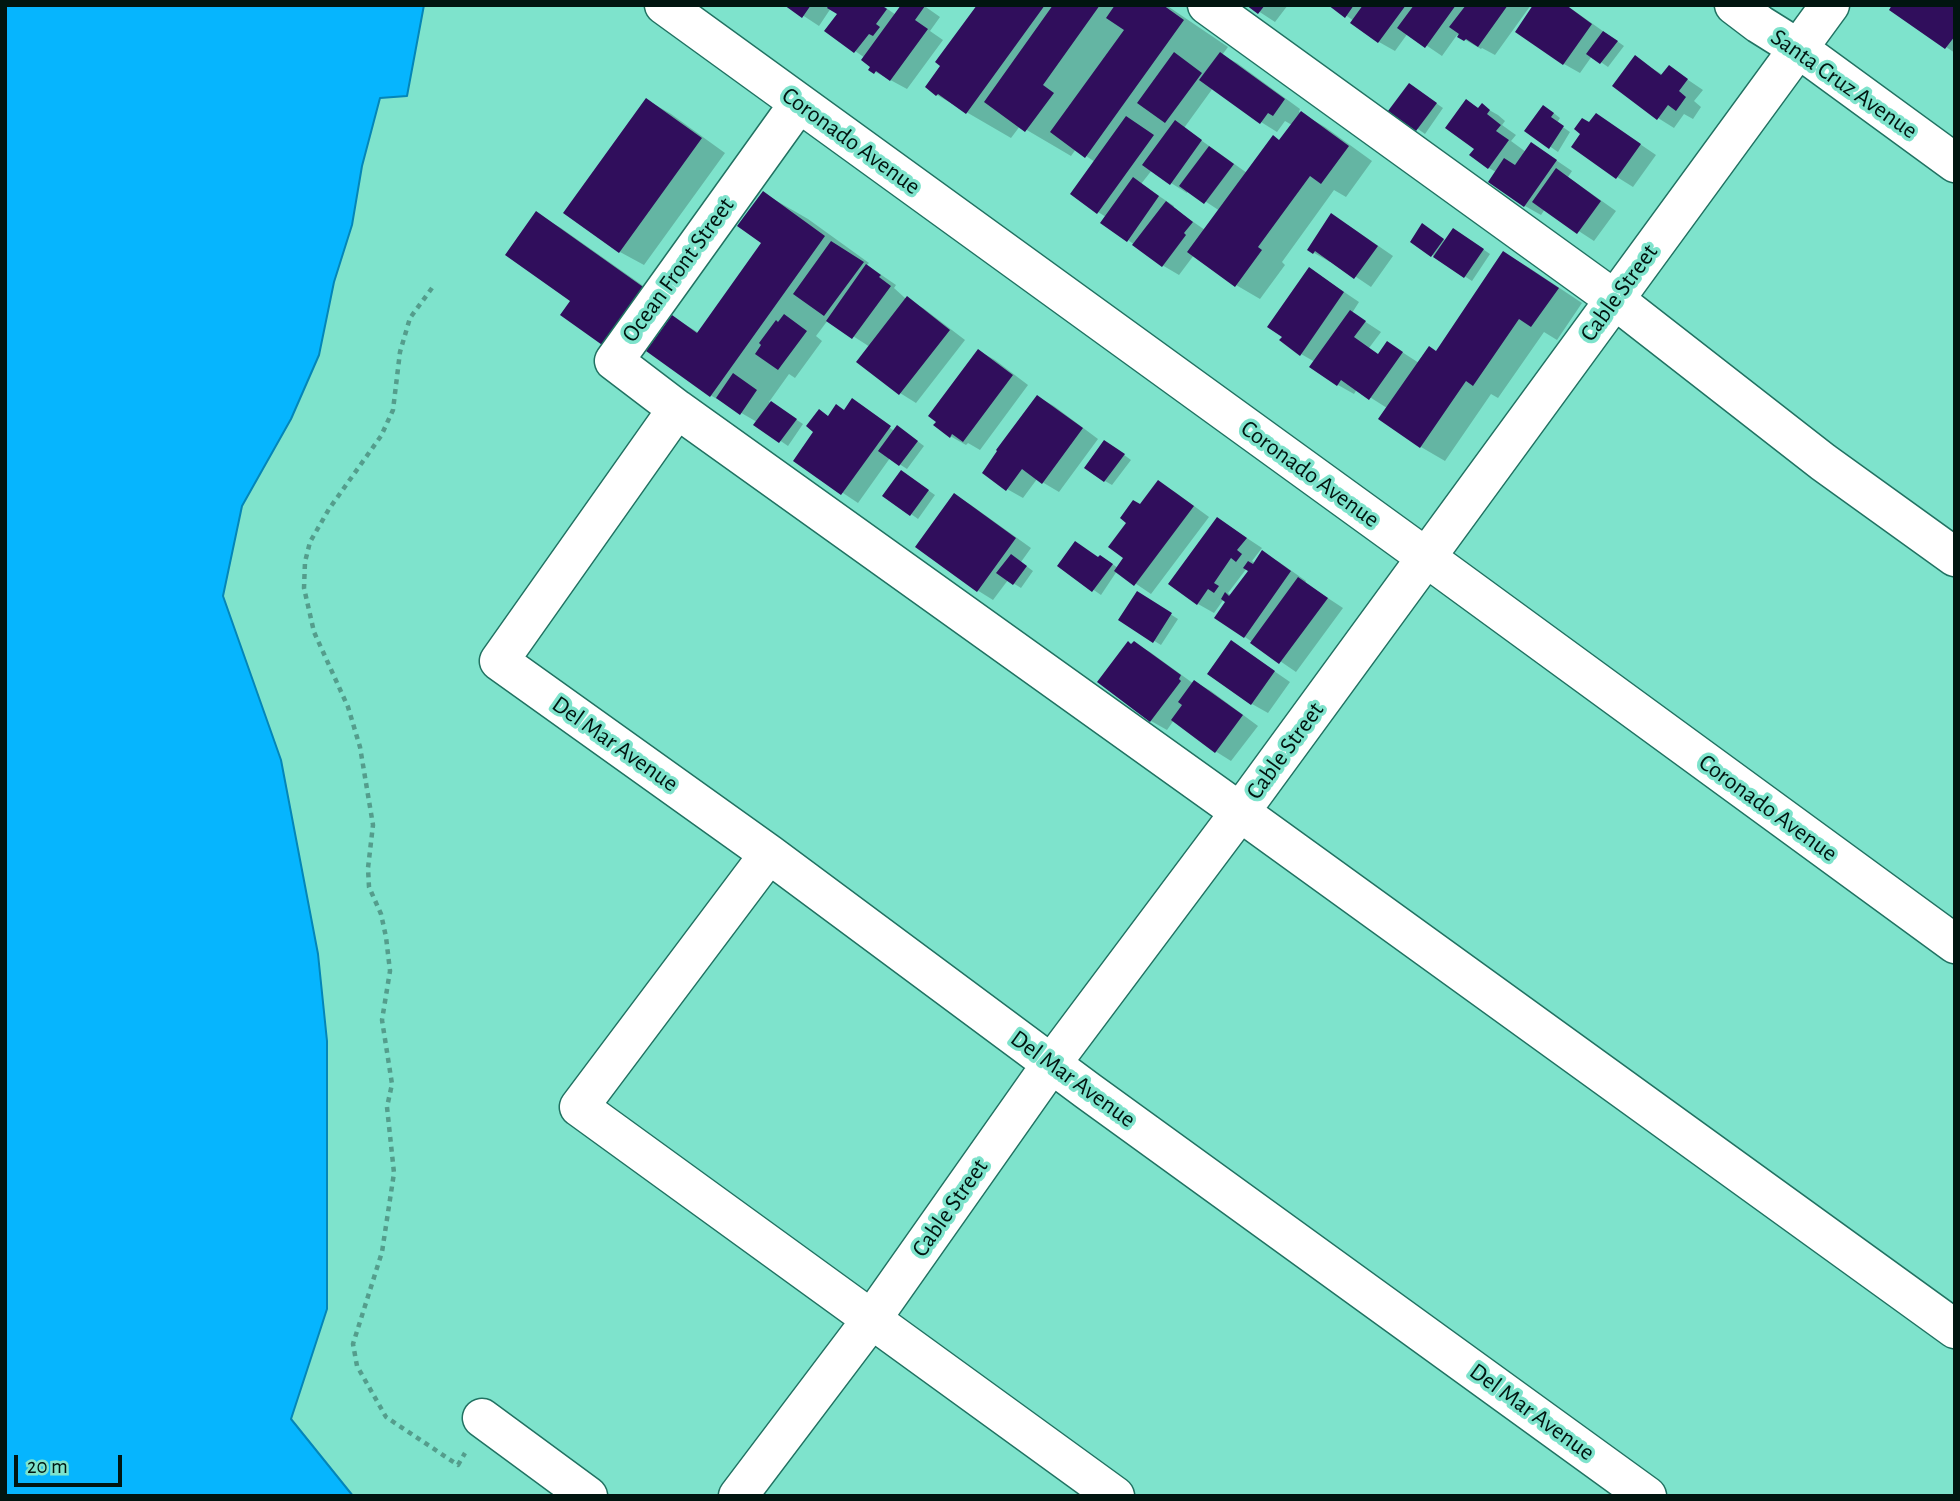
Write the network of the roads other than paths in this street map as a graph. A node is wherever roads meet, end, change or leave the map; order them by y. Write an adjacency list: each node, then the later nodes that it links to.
1 (664, 5): 6 (street, Coronado Avenue)
2 (1206, 5): 8 (street)
3 (1734, 5): 5 (street, Santa Cruz Avenue)
4 (1830, 5): 5 (street, Cable Street)
5 (1798, 49): 7 (street, Santa Cruz Avenue); 8 (street, Cable Street)
6 (799, 103): 9 (street, Ocean Front Street); 11 (street, Coronado Avenue)
7 (1955, 163)
8 (1614, 299): 10 (street); 11 (street, Cable Street)
9 (677, 409): 12 (street); 13 (street, Del Mar Avenue)
10 (1955, 557)
11 (1427, 558): 12 (street, Cable Street); 14 (street, Coronado Avenue)
12 (1240, 812): 15 (street, Cable Street); 17 (street)
13 (769, 854): 15 (street, Del Mar Avenue); 16 (street)
14 (1955, 944)
15 (1052, 1063): 16 (street, Cable Street); 22 (street, Del Mar Avenue)
16 (871, 1320): 20 (street, Cable Street); 21 (street)
17 (1955, 1329)
18 (482, 1418): 19 (street)
19 (588, 1496)
20 (738, 1496)
21 (1115, 1496)
22 (1647, 1496)

